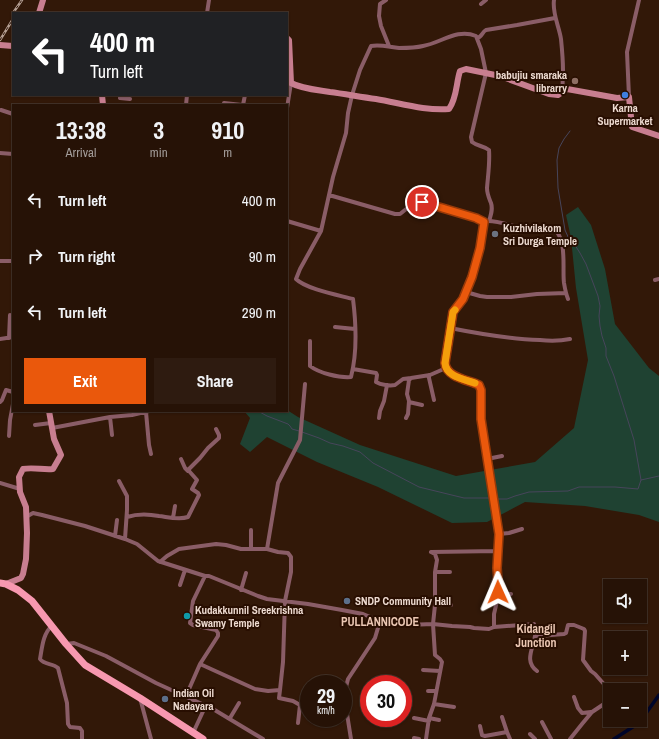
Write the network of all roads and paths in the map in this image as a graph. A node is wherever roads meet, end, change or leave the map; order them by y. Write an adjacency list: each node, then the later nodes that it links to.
1 (43, 0): 8 (main road)
2 (209, 0): 9 (street)
3 (386, 0): 15 (street)
4 (486, 0): 7 (street)
5 (554, 0): 10 (street)
6 (639, 0): 21 (street)
7 (481, 4)
8 (39, 12)
9 (207, 12)
10 (555, 18): 11 (street); 18 (street)
11 (476, 38): 15 (street); 16 (street)
12 (288, 39): 17 (main road)
13 (0, 45): 14 (main road)
14 (12, 46)
15 (389, 46): 19 (street)
16 (486, 73): 18 (main road); 19 (main road); 33 (street)
17 (291, 83): 19 (main road); 25 (street)
18 (563, 92): 21 (main road)
19 (352, 95): 31 (street)
20 (121, 96): 22 (street)
21 (629, 97): 28 (main road)
22 (130, 99)
23 (224, 103): 24 (street)
24 (234, 104)
25 (288, 104)
26 (1, 110): 27 (street)
27 (12, 114)
28 (659, 136)
29 (0, 153): 30 (street)
30 (12, 154)
31 (329, 195): 34 (street); 35 (street)
32 (288, 221): 35 (street)
33 (489, 221): 34 (street); 39 (street)
34 (484, 222): 38 (street)
35 (321, 231): 44 (street)
36 (0, 261): 37 (street)
37 (12, 261)
38 (466, 292): 39 (street); 43 (street)
39 (566, 293): 40 (street)
40 (568, 299)
41 (10, 316): 45 (street)
42 (335, 327): 44 (street)
43 (450, 328): 47 (street); 49 (street)
44 (355, 329): 50 (street)
45 (11, 337): 46 (street)
46 (0, 339)
47 (570, 339)
48 (310, 341): 50 (street)
49 (446, 368): 51 (street); 75 (street)
50 (353, 369): 54 (street)
51 (429, 375): 52 (street); 56 (street)
52 (411, 378): 54 (street); 58 (street)
53 (305, 384): 92 (street)
54 (387, 385): 66 (street)
55 (12, 392): 57 (street)
56 (434, 400)
57 (0, 402)
58 (409, 402): 59 (street); 67 (street)
59 (422, 405)
60 (12, 409): 72 (street)
61 (49, 412): 69 (main road)
62 (112, 412): 65 (street)
63 (145, 412): 64 (street); 73 (street)
64 (126, 413): 65 (street)
65 (111, 417): 69 (street); 71 (street)
66 (379, 418)
67 (406, 418)
68 (35, 425): 69 (street)
69 (51, 426): 80 (main road)
70 (216, 429): 77 (street)
71 (112, 435)
72 (9, 436)
73 (151, 454)
74 (502, 456): 75 (street)
75 (487, 459): 88 (street)
76 (181, 460): 77 (street)
77 (188, 471): 84 (street)
78 (119, 481): 83 (street)
79 (0, 483): 80 (street)
80 (20, 489): 82 (main road)
81 (175, 506): 84 (street)
82 (26, 517): 89 (street); 100 (main road)
83 (126, 517): 84 (street); 90 (street)
84 (174, 518)
85 (116, 520): 89 (street)
86 (522, 529): 88 (street)
87 (252, 530): 91 (street)
88 (499, 534): 93 (street)
89 (115, 536): 90 (street)
90 (125, 539): 94 (street)
91 (251, 549): 92 (street); 94 (street)
92 (267, 549): 105 (street)
93 (498, 551): 96 (street); 104 (street)
94 (160, 562): 95 (street)
95 (185, 570): 99 (street); 101 (street)
96 (435, 572): 97 (street); 106 (street)
97 (450, 572)
98 (246, 574): 102 (street)
99 (205, 576): 102 (street); 114 (street)
100 (3, 583): 110 (main road)
101 (180, 585)
102 (241, 590): 105 (street)
103 (511, 594): 104 (street)
104 (497, 595): 111 (street)
105 (285, 601): 108 (street); 119 (street)
106 (435, 605): 107 (street); 109 (street)
107 (451, 606)
108 (380, 621): 109 (street); 146 (street)
109 (433, 624): 111 (street); 116 (street)
110 (52, 626): 113 (main road); 142 (street)
111 (494, 627): 112 (street)
112 (536, 635): 117 (street); 118 (street)
113 (66, 644): 122 (street); 124 (main road)
114 (200, 664): 119 (street); 122 (street)
115 (423, 670): 116 (street)
116 (440, 671): 121 (street)
117 (538, 671)
118 (603, 683)
119 (280, 690): 137 (street)
120 (428, 691): 121 (street)
121 (436, 692): 126 (street)
122 (186, 696): 127 (street)
123 (574, 697): 130 (street)
124 (140, 698): 139 (main road); 143 (street)
125 (240, 703): 132 (street)
126 (434, 704): 129 (street); 134 (street)
127 (206, 705): 132 (street); 139 (street)
128 (603, 705): 130 (street)
129 (454, 707)
130 (592, 712): 151 (street)
131 (502, 717): 140 (street)
132 (230, 718): 145 (street)
133 (414, 718): 134 (street)
134 (429, 720): 135 (street); 147 (street)
135 (439, 720)
136 (542, 722): 150 (street)
137 (298, 723)
138 (480, 726): 140 (street)
139 (193, 732): 144 (main road)
140 (507, 732): 148 (street)
141 (530, 734): 149 (street)
142 (82, 739)
143 (151, 739)
144 (203, 739)
145 (264, 739)
146 (351, 739)
147 (426, 739)
148 (510, 739)
149 (535, 739)
150 (551, 739)
151 (570, 739)

